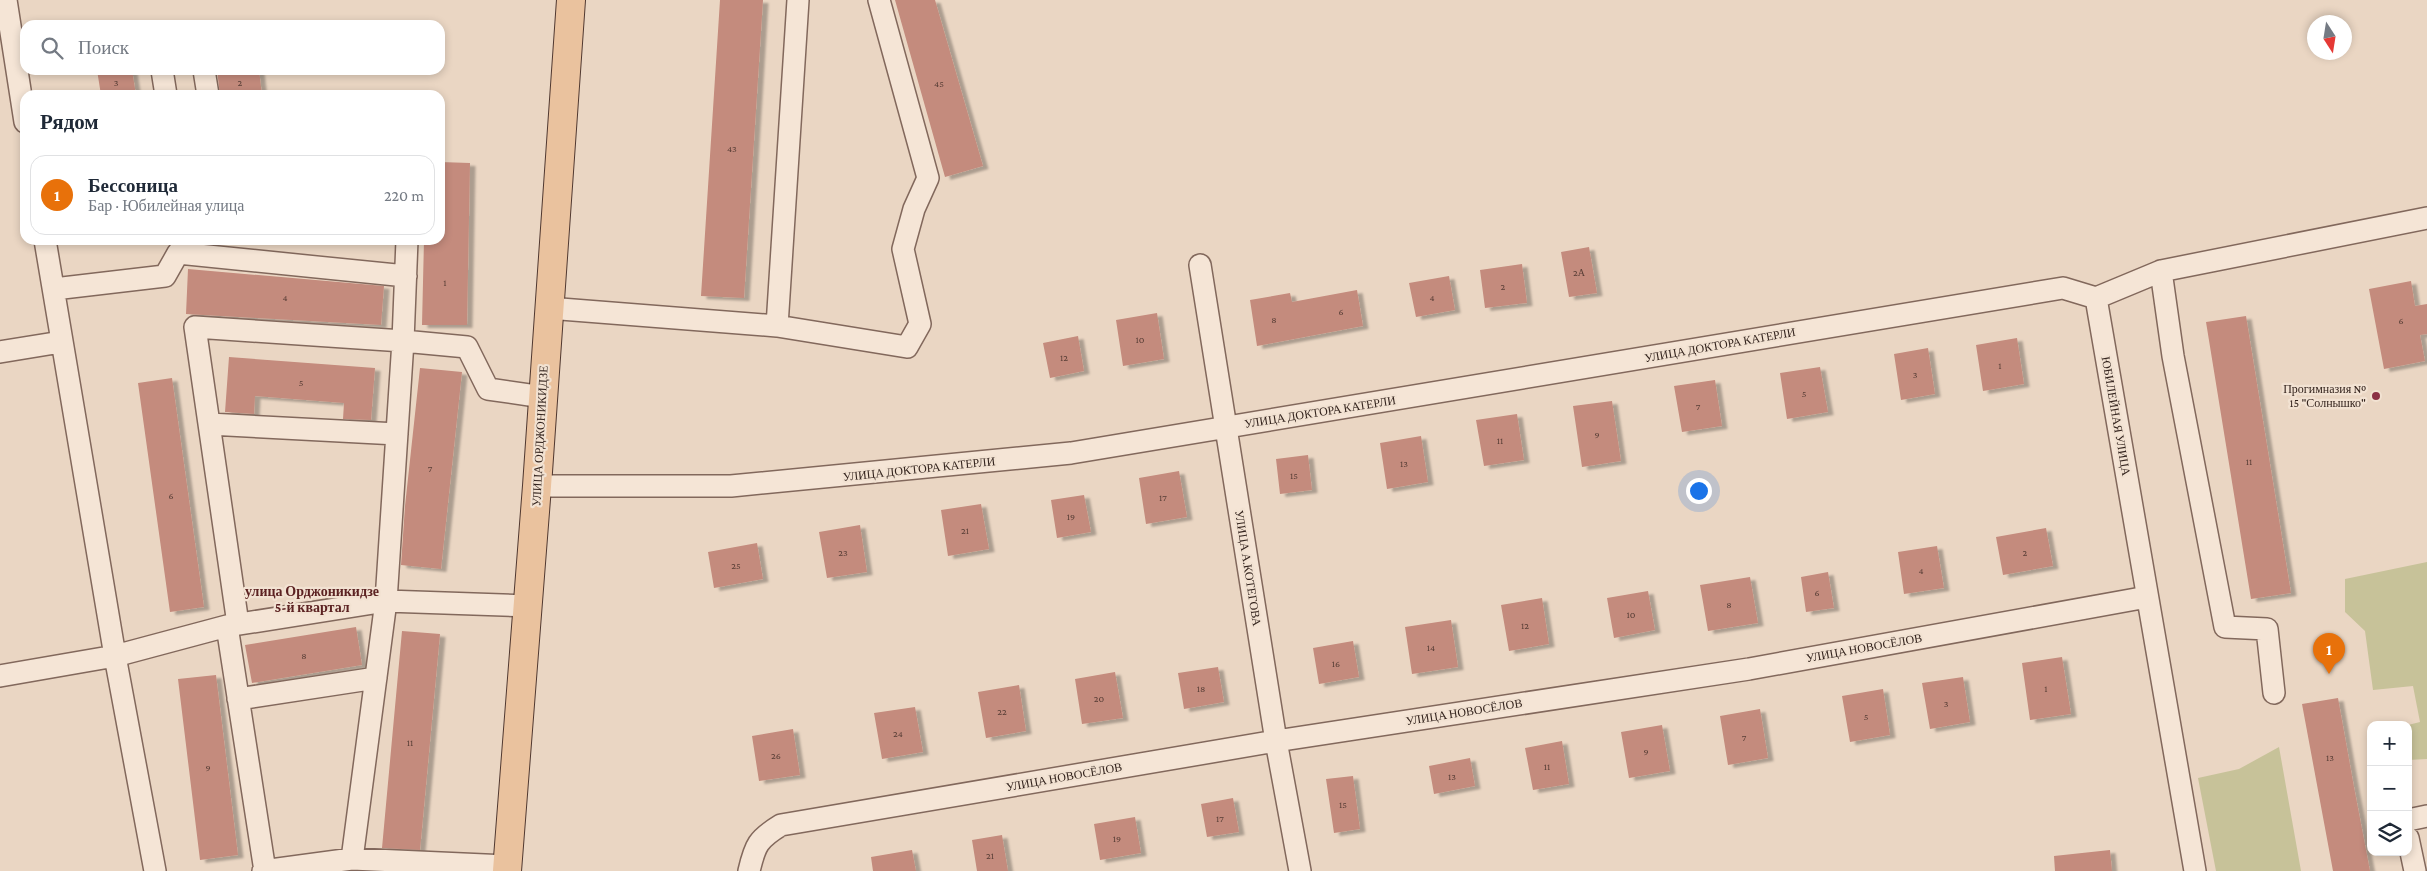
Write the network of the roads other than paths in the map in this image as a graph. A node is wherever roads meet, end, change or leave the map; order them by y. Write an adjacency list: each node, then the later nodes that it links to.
1 (6, 0): 5 (street)
2 (571, 0): 21 (main road, УЛИЦА ОРДЖОНИКИДЗЕ)
3 (798, 0): 22 (street)
4 (879, 0): 22 (street)
5 (4, 26): 10 (street)
6 (163, 75): 8 (street)
7 (205, 75): 9 (street)
8 (165, 90)
9 (207, 90)
10 (20, 99)
11 (2427, 218): 17 (street)
12 (46, 245): 19 (street)
13 (408, 245): 18 (street)
14 (188, 247): 15 (street); 19 (street)
15 (232, 249): 18 (street)
16 (1200, 265): 28 (street, УЛИЦА А.КОТЕГОВА)
17 (2161, 271): 20 (street); 38 (street)
18 (406, 276): 23 (street)
19 (54, 289): 24 (street)
20 (2096, 298): 28 (street, УЛИЦА ДОКТОРА КАТЕРЛИ); 31 (street, ЮБИЛЕЙНАЯ УЛИЦА)
21 (548, 308): 22 (street); 26 (main road, УЛИЦА ОРДЖОНИКИДЗЕ)
22 (776, 326)
23 (403, 340): 26 (street); 27 (street); 29 (street)
24 (61, 342): 25 (street); 35 (street)
25 (0, 352)
26 (542, 397): 30 (main road, УЛИЦА ОРДЖОНИКИДЗЕ)
27 (209, 424): 29 (street); 34 (street)
28 (1225, 427): 30 (street, УЛИЦА ДОКТОРА КАТЕРЛИ); 40 (street, УЛИЦА А.КОТЕГОВА)
29 (397, 434): 32 (street)
30 (538, 486): 33 (main road, УЛИЦА ОРДЖОНИКИДЗЕ)
31 (2147, 597): 40 (street, УЛИЦА НОВОСЁЛОВ); 50 (street, ЮБИЛЕЙНАЯ УЛИЦА)
32 (386, 601): 33 (street); 34 (street); 37 (street)
33 (528, 606): 45 (main road, УЛИЦА ОРДЖОНИКИДЗЕ)
34 (232, 625): 35 (street); 39 (street)
35 (115, 656): 36 (street); 46 (street)
36 (0, 676)
37 (376, 678): 39 (street); 44 (street)
38 (2274, 693)
39 (238, 699): 47 (street)
40 (1276, 741): 48 (street, УЛИЦА НОВОСЁЛОВ); 49 (street, УЛИЦА А.КОТЕГОВА)
41 (2427, 816): 42 (street)
42 (2412, 819)
43 (2412, 856): 51 (street)
44 (352, 858): 45 (street); 47 (street)
45 (507, 868)
46 (154, 871)
47 (264, 871)
48 (749, 871)
49 (1300, 871)
50 (2196, 871)
51 (2415, 871)

